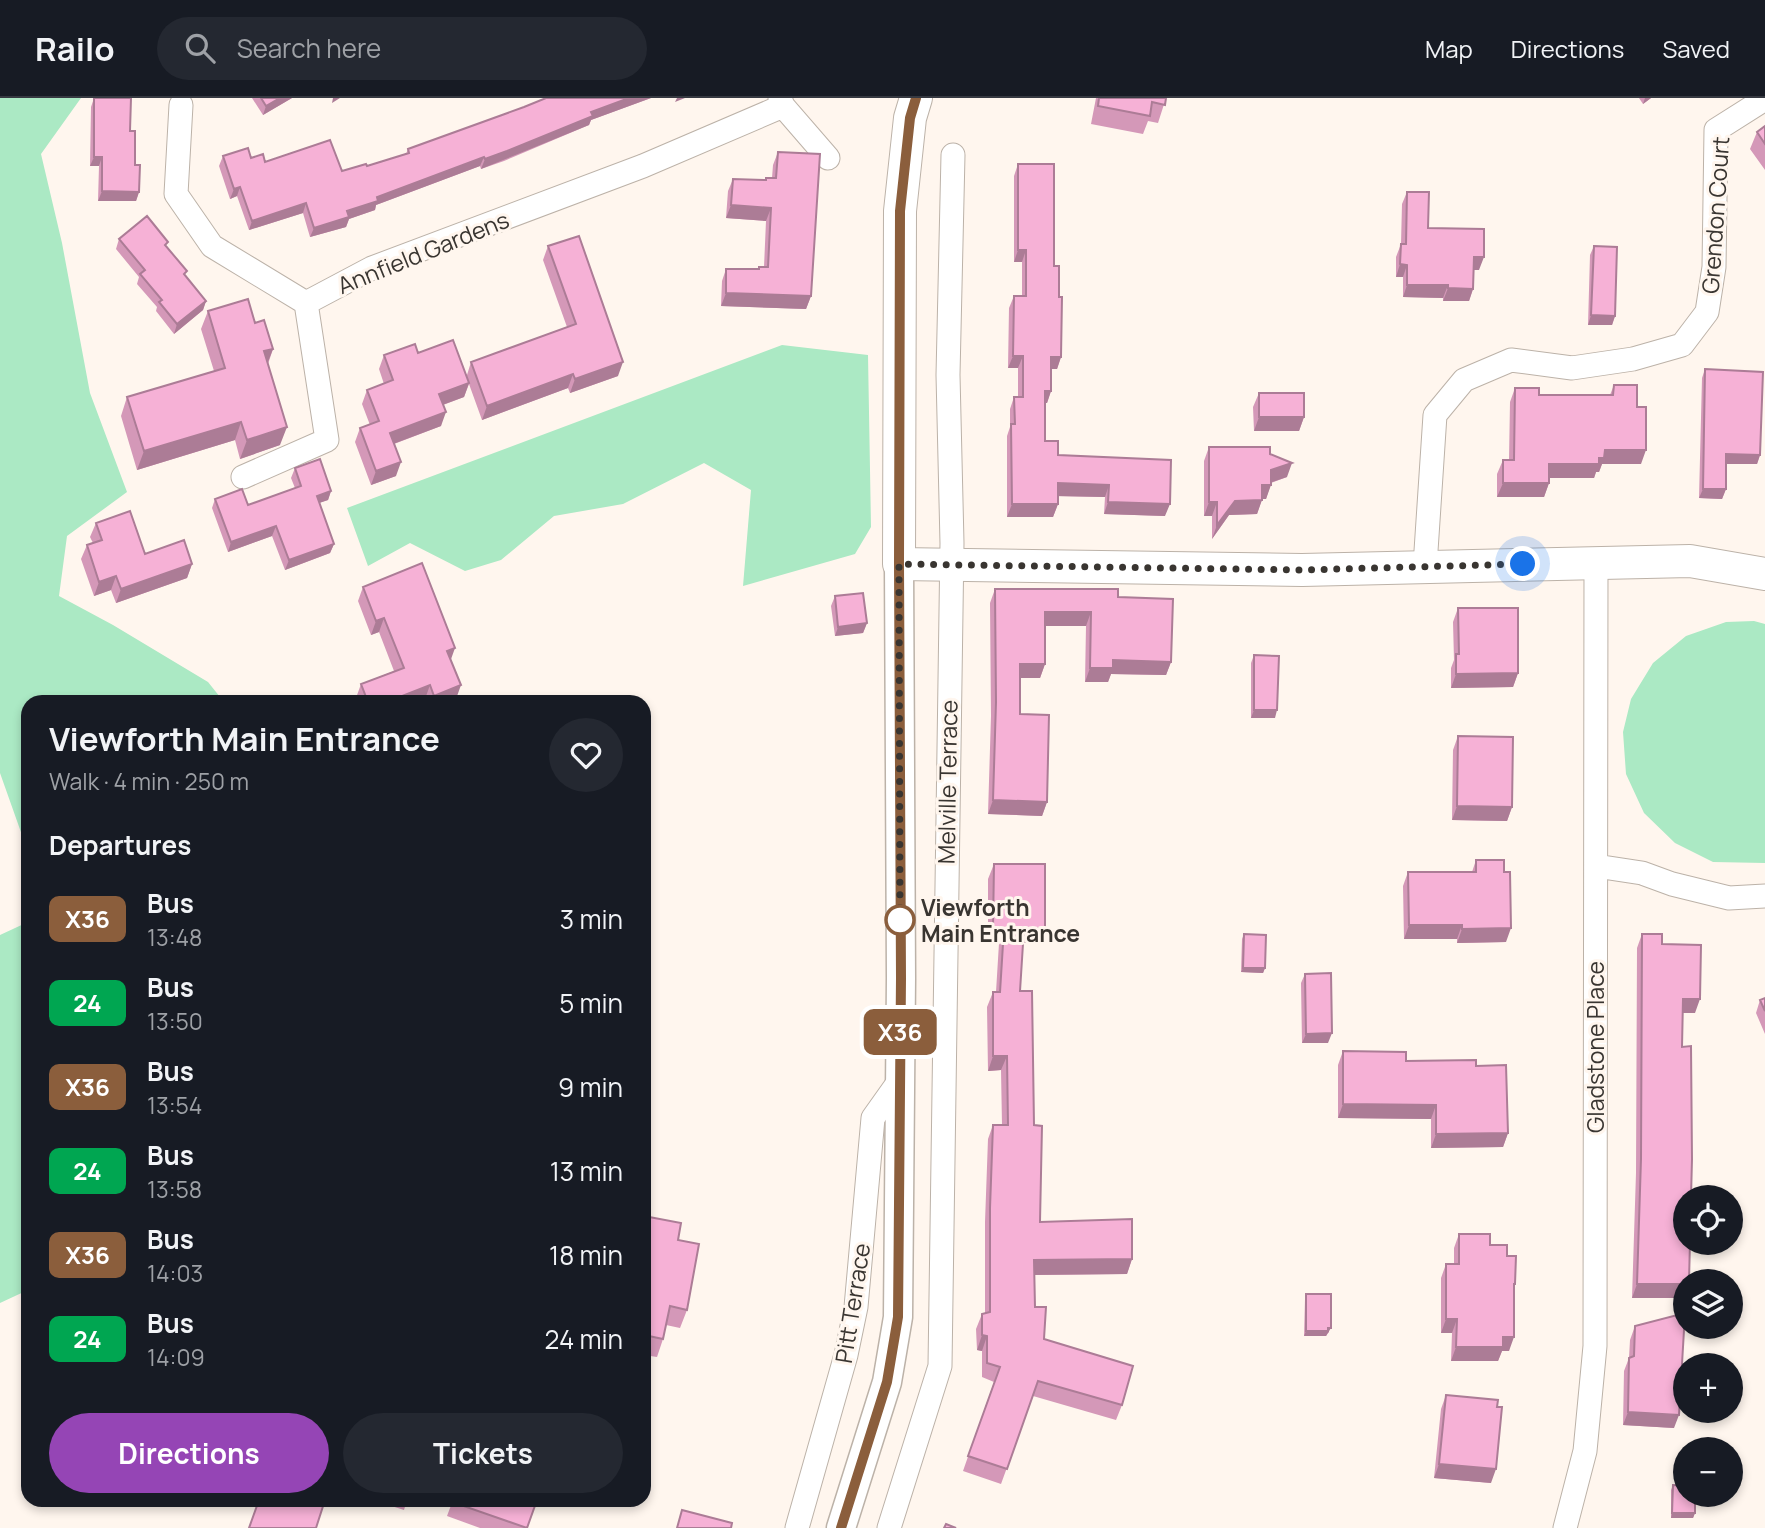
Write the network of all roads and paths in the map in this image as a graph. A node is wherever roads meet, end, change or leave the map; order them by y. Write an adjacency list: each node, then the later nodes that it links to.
1 (916, 98): 10 (main road)
2 (1765, 99): 12 (street, Grendon Court)
3 (781, 102): 6 (street); 7 (street, Annfield Gardens)
4 (181, 106): 7 (street)
5 (953, 155): 11 (street, Melville Terrace)
6 (828, 158)
7 (306, 303): 8 (street)
8 (243, 477)
9 (1596, 563): 12 (main road); 13 (main road); 14 (street, Gladstone Place)
10 (899, 564): 11 (main road); 16 (street)
11 (950, 564): 12 (main road); 19 (street, Melville Terrace)
12 (1425, 566)
13 (1765, 574)
14 (1596, 866): 15 (street); 20 (street, Gladstone Place)
15 (1765, 896)
16 (900, 1080): 17 (street, Pitt Terrace); 18 (street)
17 (797, 1528)
18 (841, 1528)
19 (888, 1528)
20 (1565, 1528)

